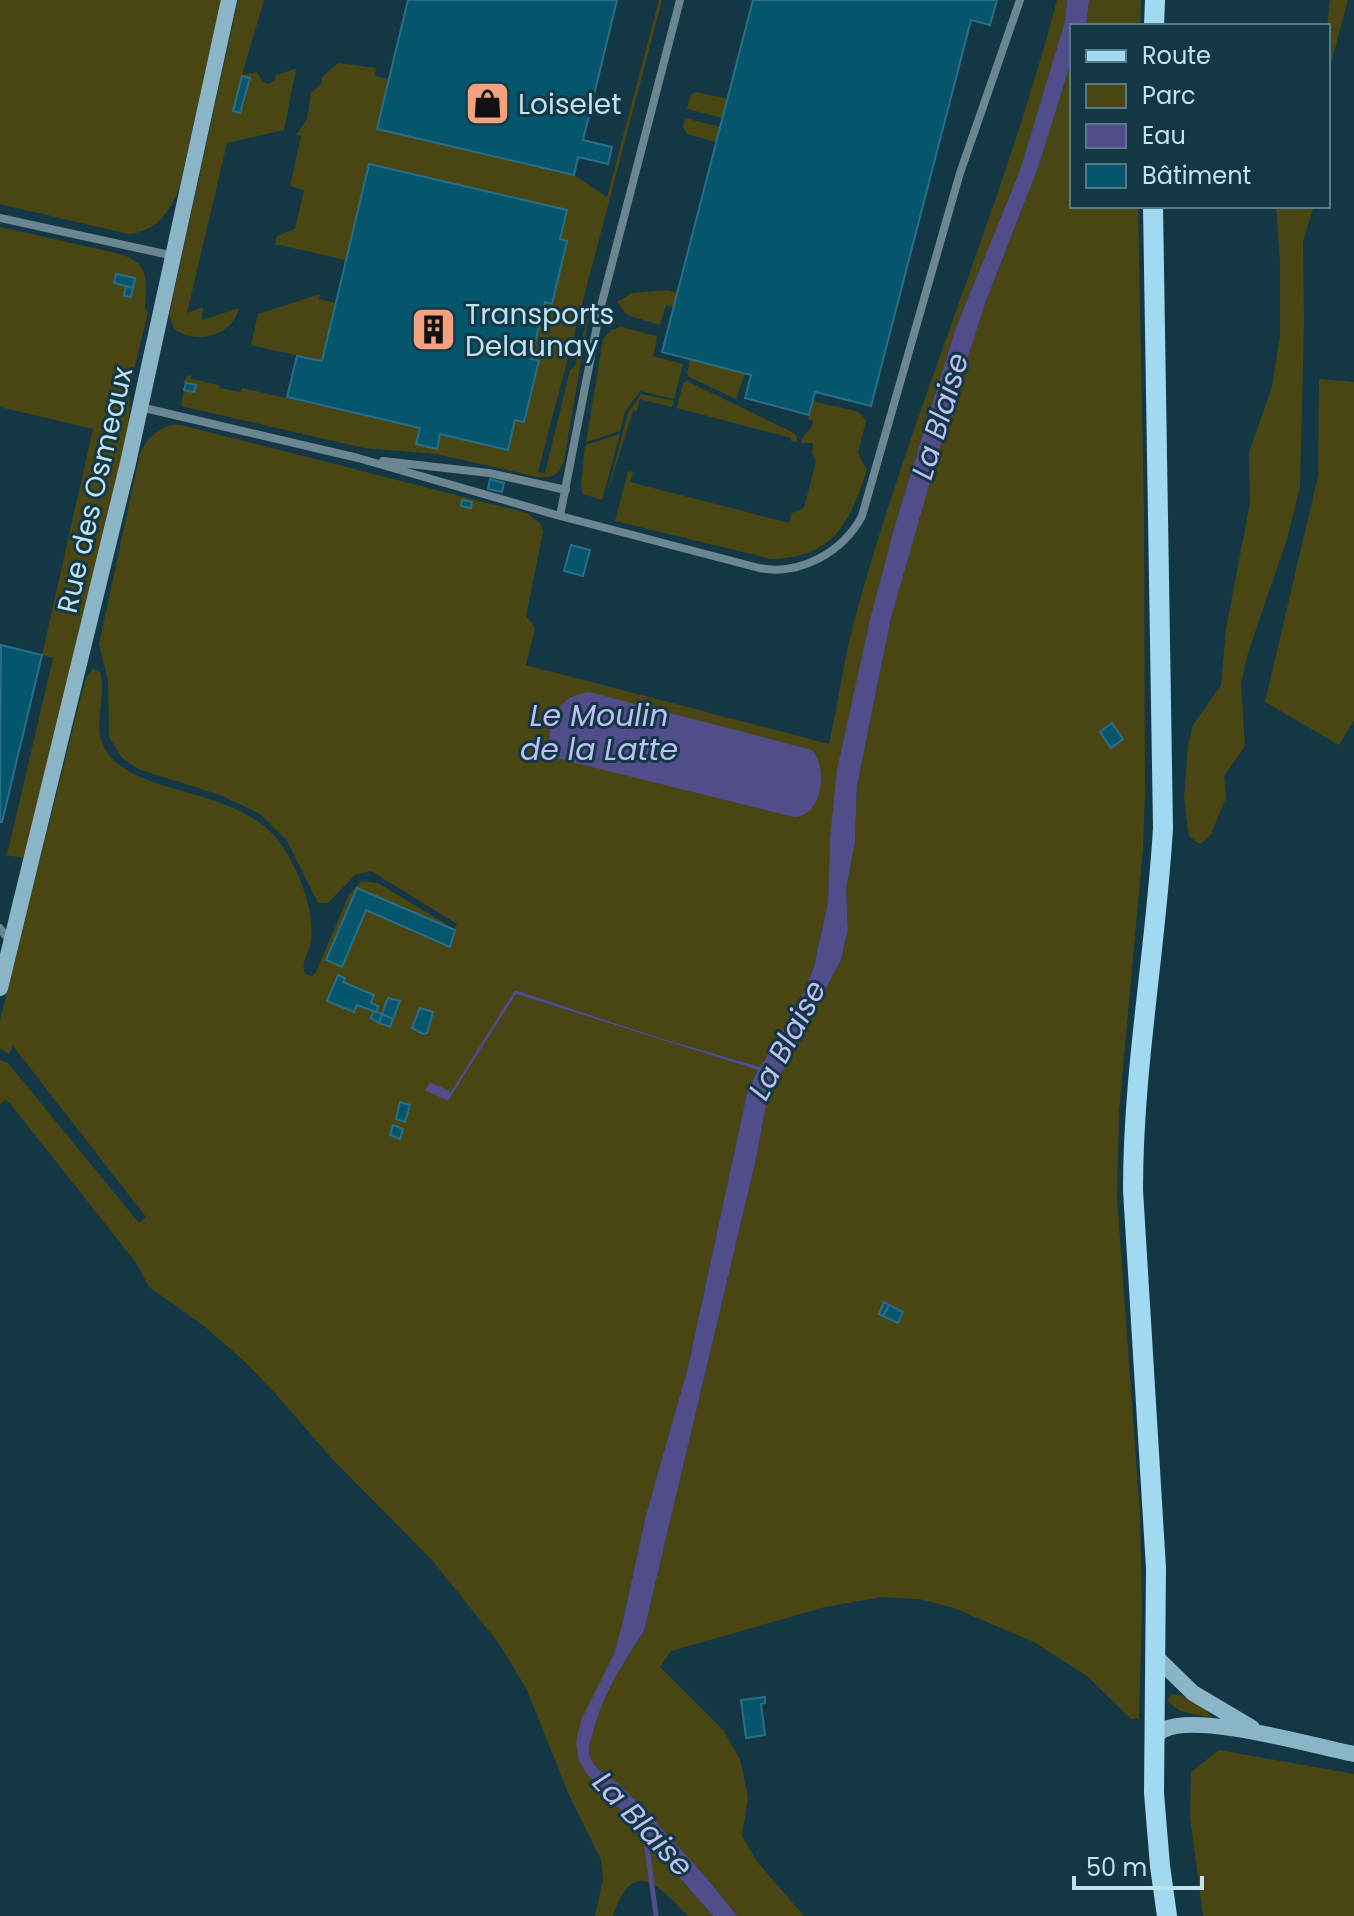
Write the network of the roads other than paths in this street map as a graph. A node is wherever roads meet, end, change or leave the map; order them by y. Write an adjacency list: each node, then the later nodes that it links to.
1 (229, 0): 8 (main road, Rue des Osmeaux)
2 (680, 0): 11 (lane)
3 (1020, 0): 12 (lane)
4 (1155, 0): 5 (main road)
5 (1154, 24)
6 (1153, 208): 16 (main road)
7 (0, 218): 8 (lane)
8 (175, 257): 9 (main road, Rue des Osmeaux)
9 (140, 407): 10 (lane); 14 (main road, Rue des Osmeaux)
10 (358, 458): 11 (lane); 12 (lane)
11 (566, 490): 12 (lane)
12 (560, 516)
13 (0, 928): 14 (lane)
14 (11, 943): 15 (main road, Rue des Osmeaux)
15 (0, 988)
16 (1154, 1655): 17 (main road); 18 (main road)
17 (1268, 1736): 18 (main road); 19 (main road)
18 (1153, 1745): 20 (main road)
19 (1354, 1754)
20 (1167, 1916)

